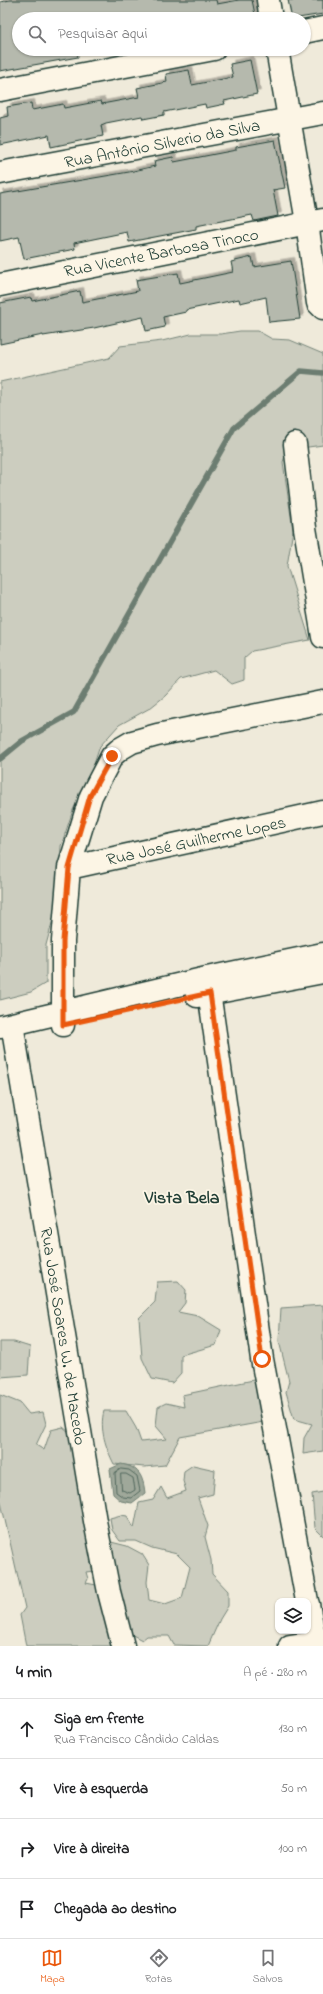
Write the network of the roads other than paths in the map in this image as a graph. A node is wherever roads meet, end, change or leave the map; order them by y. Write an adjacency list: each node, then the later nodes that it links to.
1 (268, 0): 2 (street)
2 (270, 12)
3 (323, 28): 4 (street)
4 (311, 31)
5 (177, 56): 7 (street)
6 (278, 56): 9 (street)
7 (0, 90)
8 (323, 113): 9 (street, Rua Antônio Silverio da Silva)
9 (289, 120): 10 (street, Rua Antônio Silverio da Silva); 11 (street)
10 (0, 173)
11 (315, 221): 12 (street, Rua Vicente Barbosa Tinoco); 13 (street)
12 (0, 285)
13 (323, 308)
14 (295, 444): 15 (street)
15 (314, 526): 16 (street)
16 (319, 598): 17 (street)
17 (323, 637)
18 (323, 702): 20 (street)
19 (323, 812): 20 (street, Rua José Guilherme Lopes)
20 (69, 868): 24 (street)
21 (323, 954): 23 (street)
22 (323, 972): 23 (street)
23 (209, 986): 24 (street); 26 (street)
24 (63, 1019): 25 (street)
25 (7, 1032): 29 (street, Rua José Soares W. de Macedo)
26 (306, 1598)
27 (311, 1619): 28 (street)
28 (316, 1644): 30 (street)
29 (123, 1646)
30 (290, 1646)

